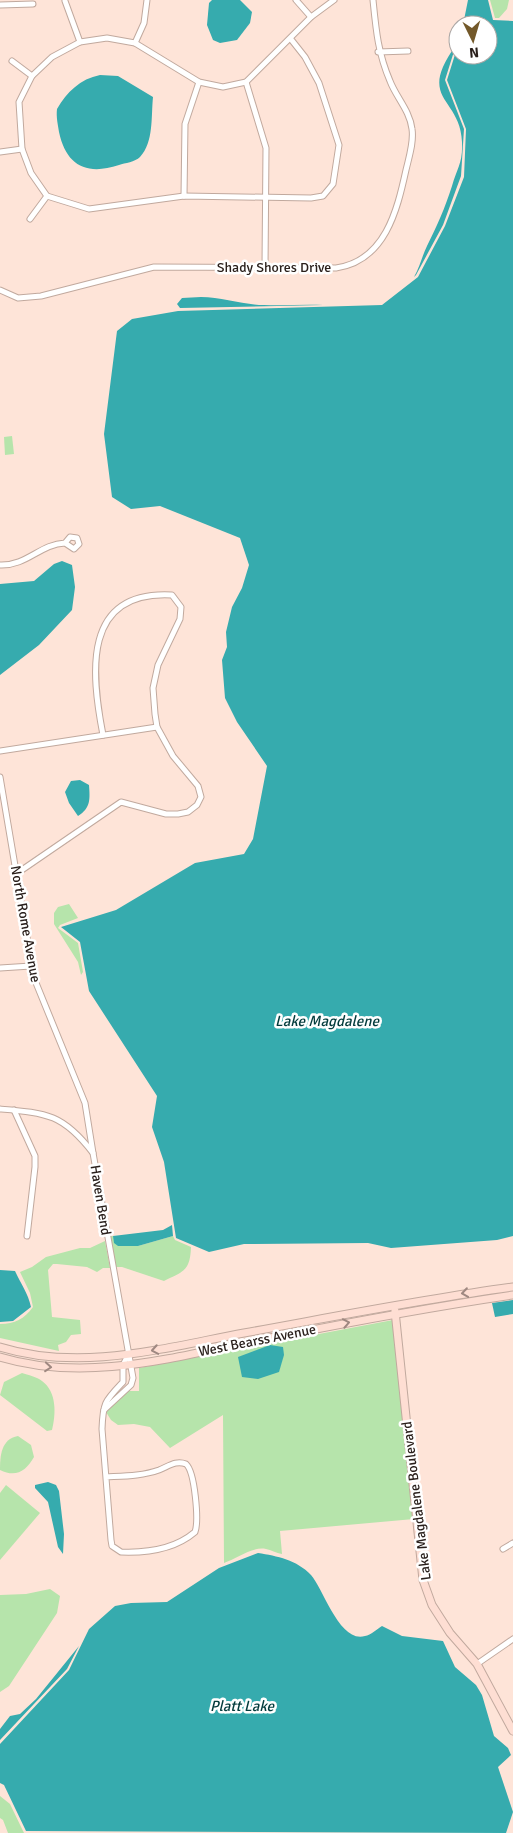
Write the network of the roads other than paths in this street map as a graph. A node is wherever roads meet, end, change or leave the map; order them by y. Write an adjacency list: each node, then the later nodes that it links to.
1 (147, 0): 11 (street)
2 (296, 0): 8 (street)
3 (334, 0): 8 (street)
4 (373, 0): 12 (street, Shady Shores Drive)
5 (65, 1): 10 (street)
6 (33, 4): 7 (street)
7 (0, 6)
8 (311, 16): 9 (street)
9 (290, 38): 17 (street); 22 (street)
10 (80, 42): 11 (street); 15 (street)
11 (135, 44): 16 (street)
12 (378, 52): 13 (street); 24 (street, Shady Shores Drive)
13 (408, 52)
14 (12, 61): 15 (street)
15 (32, 76): 18 (street)
16 (199, 82): 17 (street); 21 (street)
17 (246, 82): 22 (street)
18 (22, 148): 19 (street); 20 (street)
19 (0, 152)
20 (47, 196): 21 (street); 23 (street)
21 (184, 196): 22 (street)
22 (266, 198): 24 (street)
23 (30, 219)
24 (265, 267): 25 (street, Shady Shores Drive)
25 (0, 290)
26 (65, 543): 27 (street)
27 (0, 565)
28 (157, 727): 29 (street); 29 (street); 32 (street)
29 (103, 736): 30 (street)
30 (0, 751)
31 (0, 777): 32 (street, North Rome Avenue)
32 (16, 874): 33 (street, North Rome Avenue)
33 (31, 966): 34 (street); 37 (street, North Rome Avenue)
34 (0, 968)
35 (0, 1109): 36 (street, Haven Bend)
36 (14, 1110): 38 (street, Haven Bend); 40 (street)
37 (88, 1124): 38 (street); 39 (street, North Rome Avenue)
38 (77, 1132): 39 (street, Haven Bend)
39 (93, 1153): 46 (street, Haven Bend)
40 (27, 1236)
41 (513, 1286): 43 (main road, West Bearss Avenue, one-way to 43)
42 (513, 1295): 44 (main road, West Bearss Avenue)
43 (394, 1305): 44 (main road, Lake Magdalene Boulevard); 46 (main road, West Bearss Avenue, one-way to 46)
44 (395, 1314): 48 (main road, West Bearss Avenue, one-way to 44); 54 (main road, Lake Magdalene Boulevard)
45 (0, 1347): 46 (main road, West Bearss Avenue)
46 (128, 1355): 48 (street, Haven Bend)
47 (0, 1357): 48 (main road, West Bearss Avenue, one-way to 48)
48 (127, 1365): 49 (street, Haven Bend); 49 (street, Haven Bend)
49 (115, 1395): 50 (street, Haven Bend)
50 (106, 1477): 50 (street, Haven Bend)
51 (513, 1543): 52 (street)
52 (503, 1549)
53 (513, 1639): 54 (street)
54 (477, 1664): 55 (main road, Lake Magdalene Boulevard)
55 (513, 1731)

